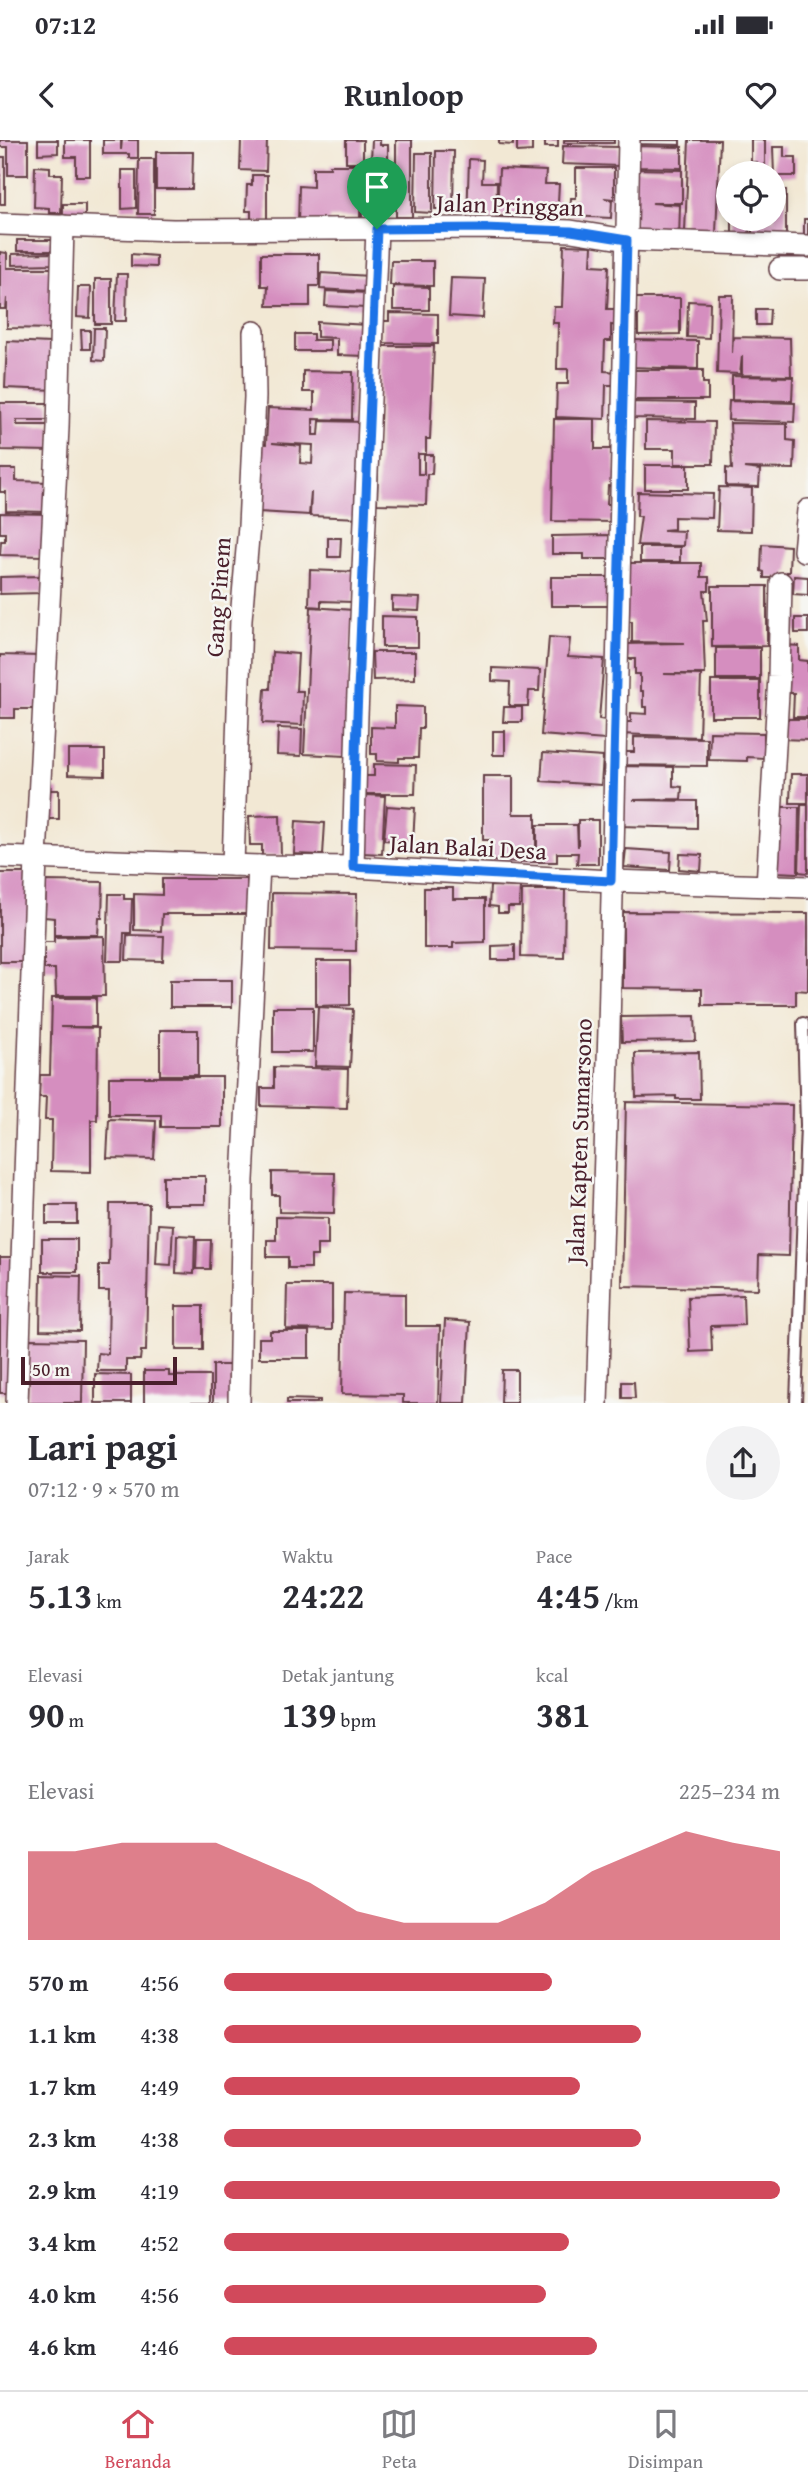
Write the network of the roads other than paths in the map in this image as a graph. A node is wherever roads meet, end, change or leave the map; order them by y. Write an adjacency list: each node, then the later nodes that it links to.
1 (629, 140): 5 (street, Jalan Kapten Sumarsono)
2 (0, 224): 3 (street, Jalan Pringgan)
3 (63, 226): 4 (street, Jalan Pringgan); 14 (street)
4 (377, 229): 5 (street, Jalan Pringgan); 17 (street)
5 (627, 240): 6 (street, Jalan Pringgan); 18 (street, Jalan Kapten Sumarsono)
6 (808, 246)
7 (780, 269): 8 (street)
8 (808, 269)
9 (254, 332): 15 (street, Gang Pinem)
10 (808, 510): 11 (street)
11 (804, 551)
12 (781, 583): 19 (street)
13 (0, 857): 14 (street, Jalan Balai Desa)
14 (36, 858): 15 (street, Jalan Balai Desa); 22 (street)
15 (233, 865): 16 (street, Jalan Balai Desa)
16 (259, 866): 17 (street, Jalan Balai Desa); 23 (street)
17 (353, 867): 18 (street, Jalan Balai Desa)
18 (611, 881): 19 (street, Jalan Balai Desa); 24 (street, Jalan Kapten Sumarsono)
19 (767, 886): 20 (street, Jalan Balai Desa)
20 (808, 887)
21 (803, 1023): 25 (lane)
22 (17, 1403)
23 (239, 1403)
24 (597, 1403)
25 (796, 1403)

